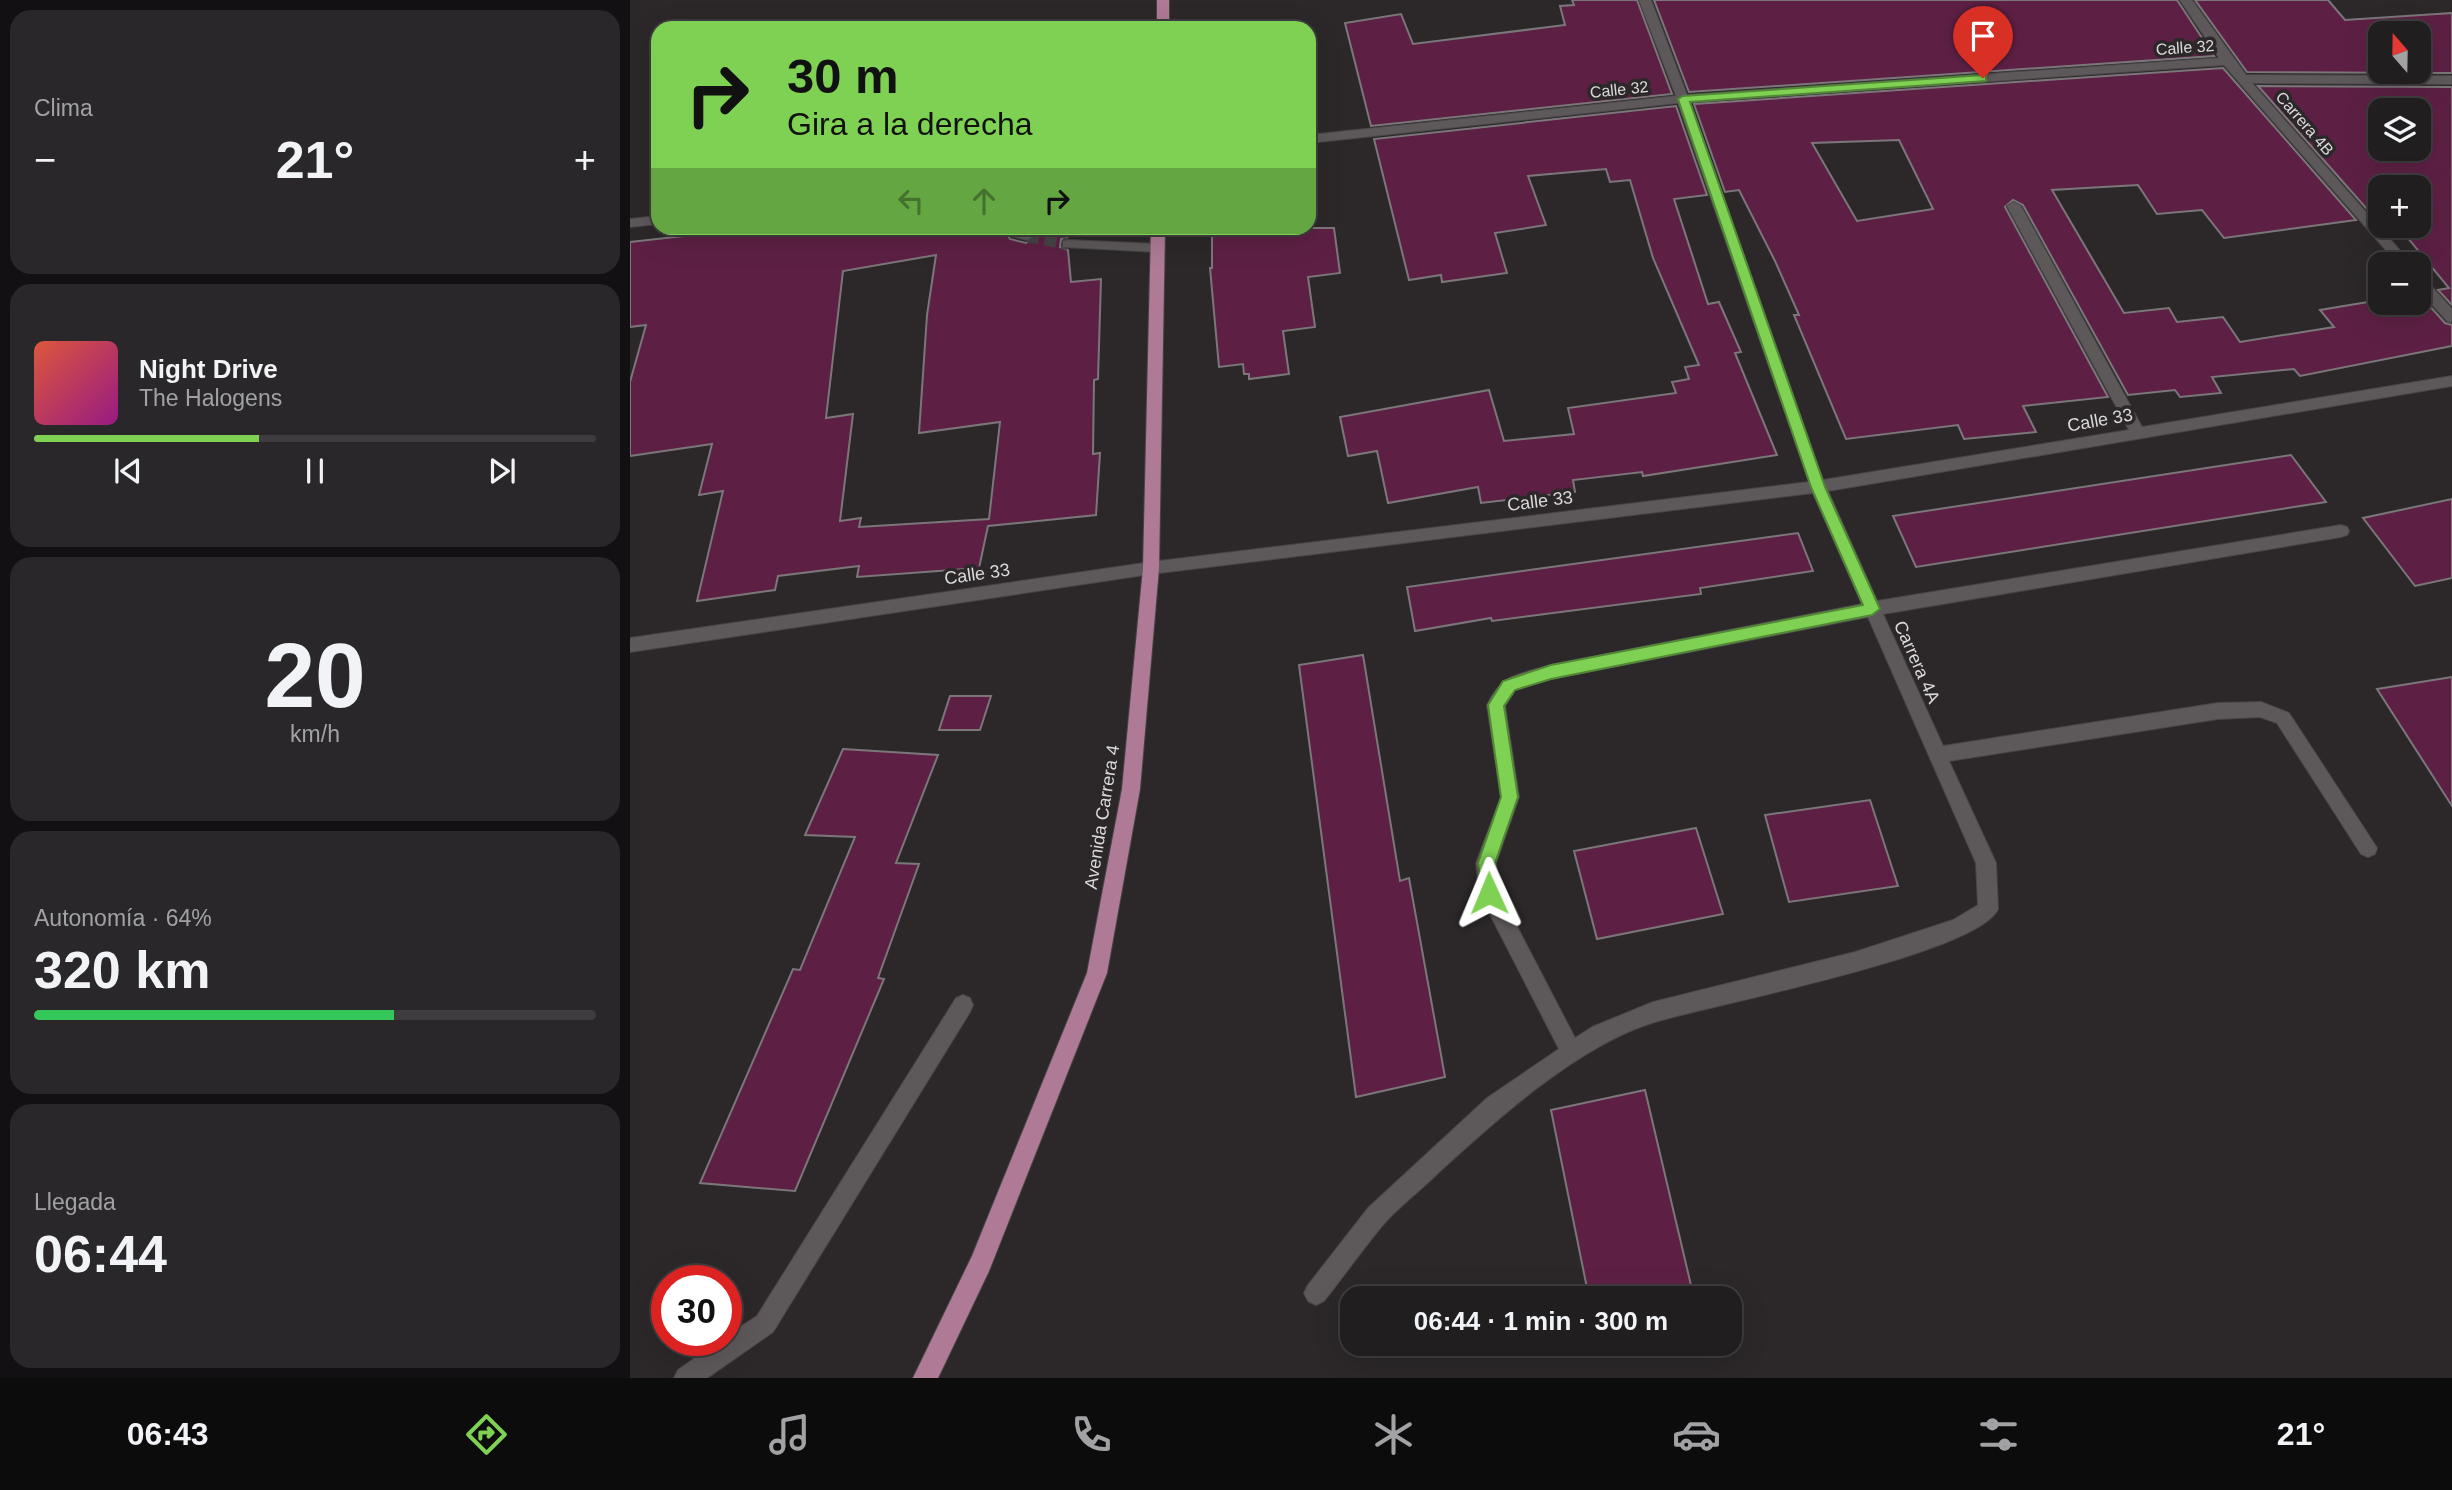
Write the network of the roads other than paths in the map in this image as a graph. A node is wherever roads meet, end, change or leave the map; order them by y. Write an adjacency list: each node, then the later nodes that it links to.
1 (1163, 0): 4 (main road)
2 (1645, 0): 8 (street, Carrera 4A)
3 (2186, 0): 5 (street, Carrera 4B)
4 (1163, 21)
5 (2227, 61): 6 (street, Carrera 4B); 8 (street, Calle 32)
6 (2243, 79): 7 (street); 18 (street, Carrera 4B)
7 (2452, 80)
8 (1683, 99): 9 (street, Calle 32); 23 (street, Carrera 4A)
9 (1316, 138)
10 (2014, 206): 22 (street)
11 (651, 221): 12 (street)
12 (630, 223)
13 (1023, 235): 15 (street)
14 (1158, 235): 17 (main road, Avenida Carrera 4)
15 (1027, 236)
16 (1068, 244): 17 (street)
17 (1158, 248): 25 (main road, Avenida Carrera 4)
18 (2394, 252)
19 (2431, 295): 20 (street)
20 (2452, 318)
21 (2452, 381): 22 (street, Calle 33)
22 (2138, 433): 23 (street, Calle 33)
23 (1818, 487): 25 (street, Calle 33); 26 (street, Carrera 4A)
24 (2342, 531): 26 (street)
25 (1151, 568): 27 (street, Calle 33); 34 (main road, Avenida Carrera 4)
26 (1872, 609): 28 (street, Carrera 4A); 31 (street)
27 (630, 645)
28 (1937, 755): 29 (street); 31 (street, Carrera 4A)
29 (2368, 848)
30 (963, 1005): 33 (street)
31 (1572, 1053): 32 (street)
32 (1316, 1293)
33 (686, 1378)
34 (925, 1378)

